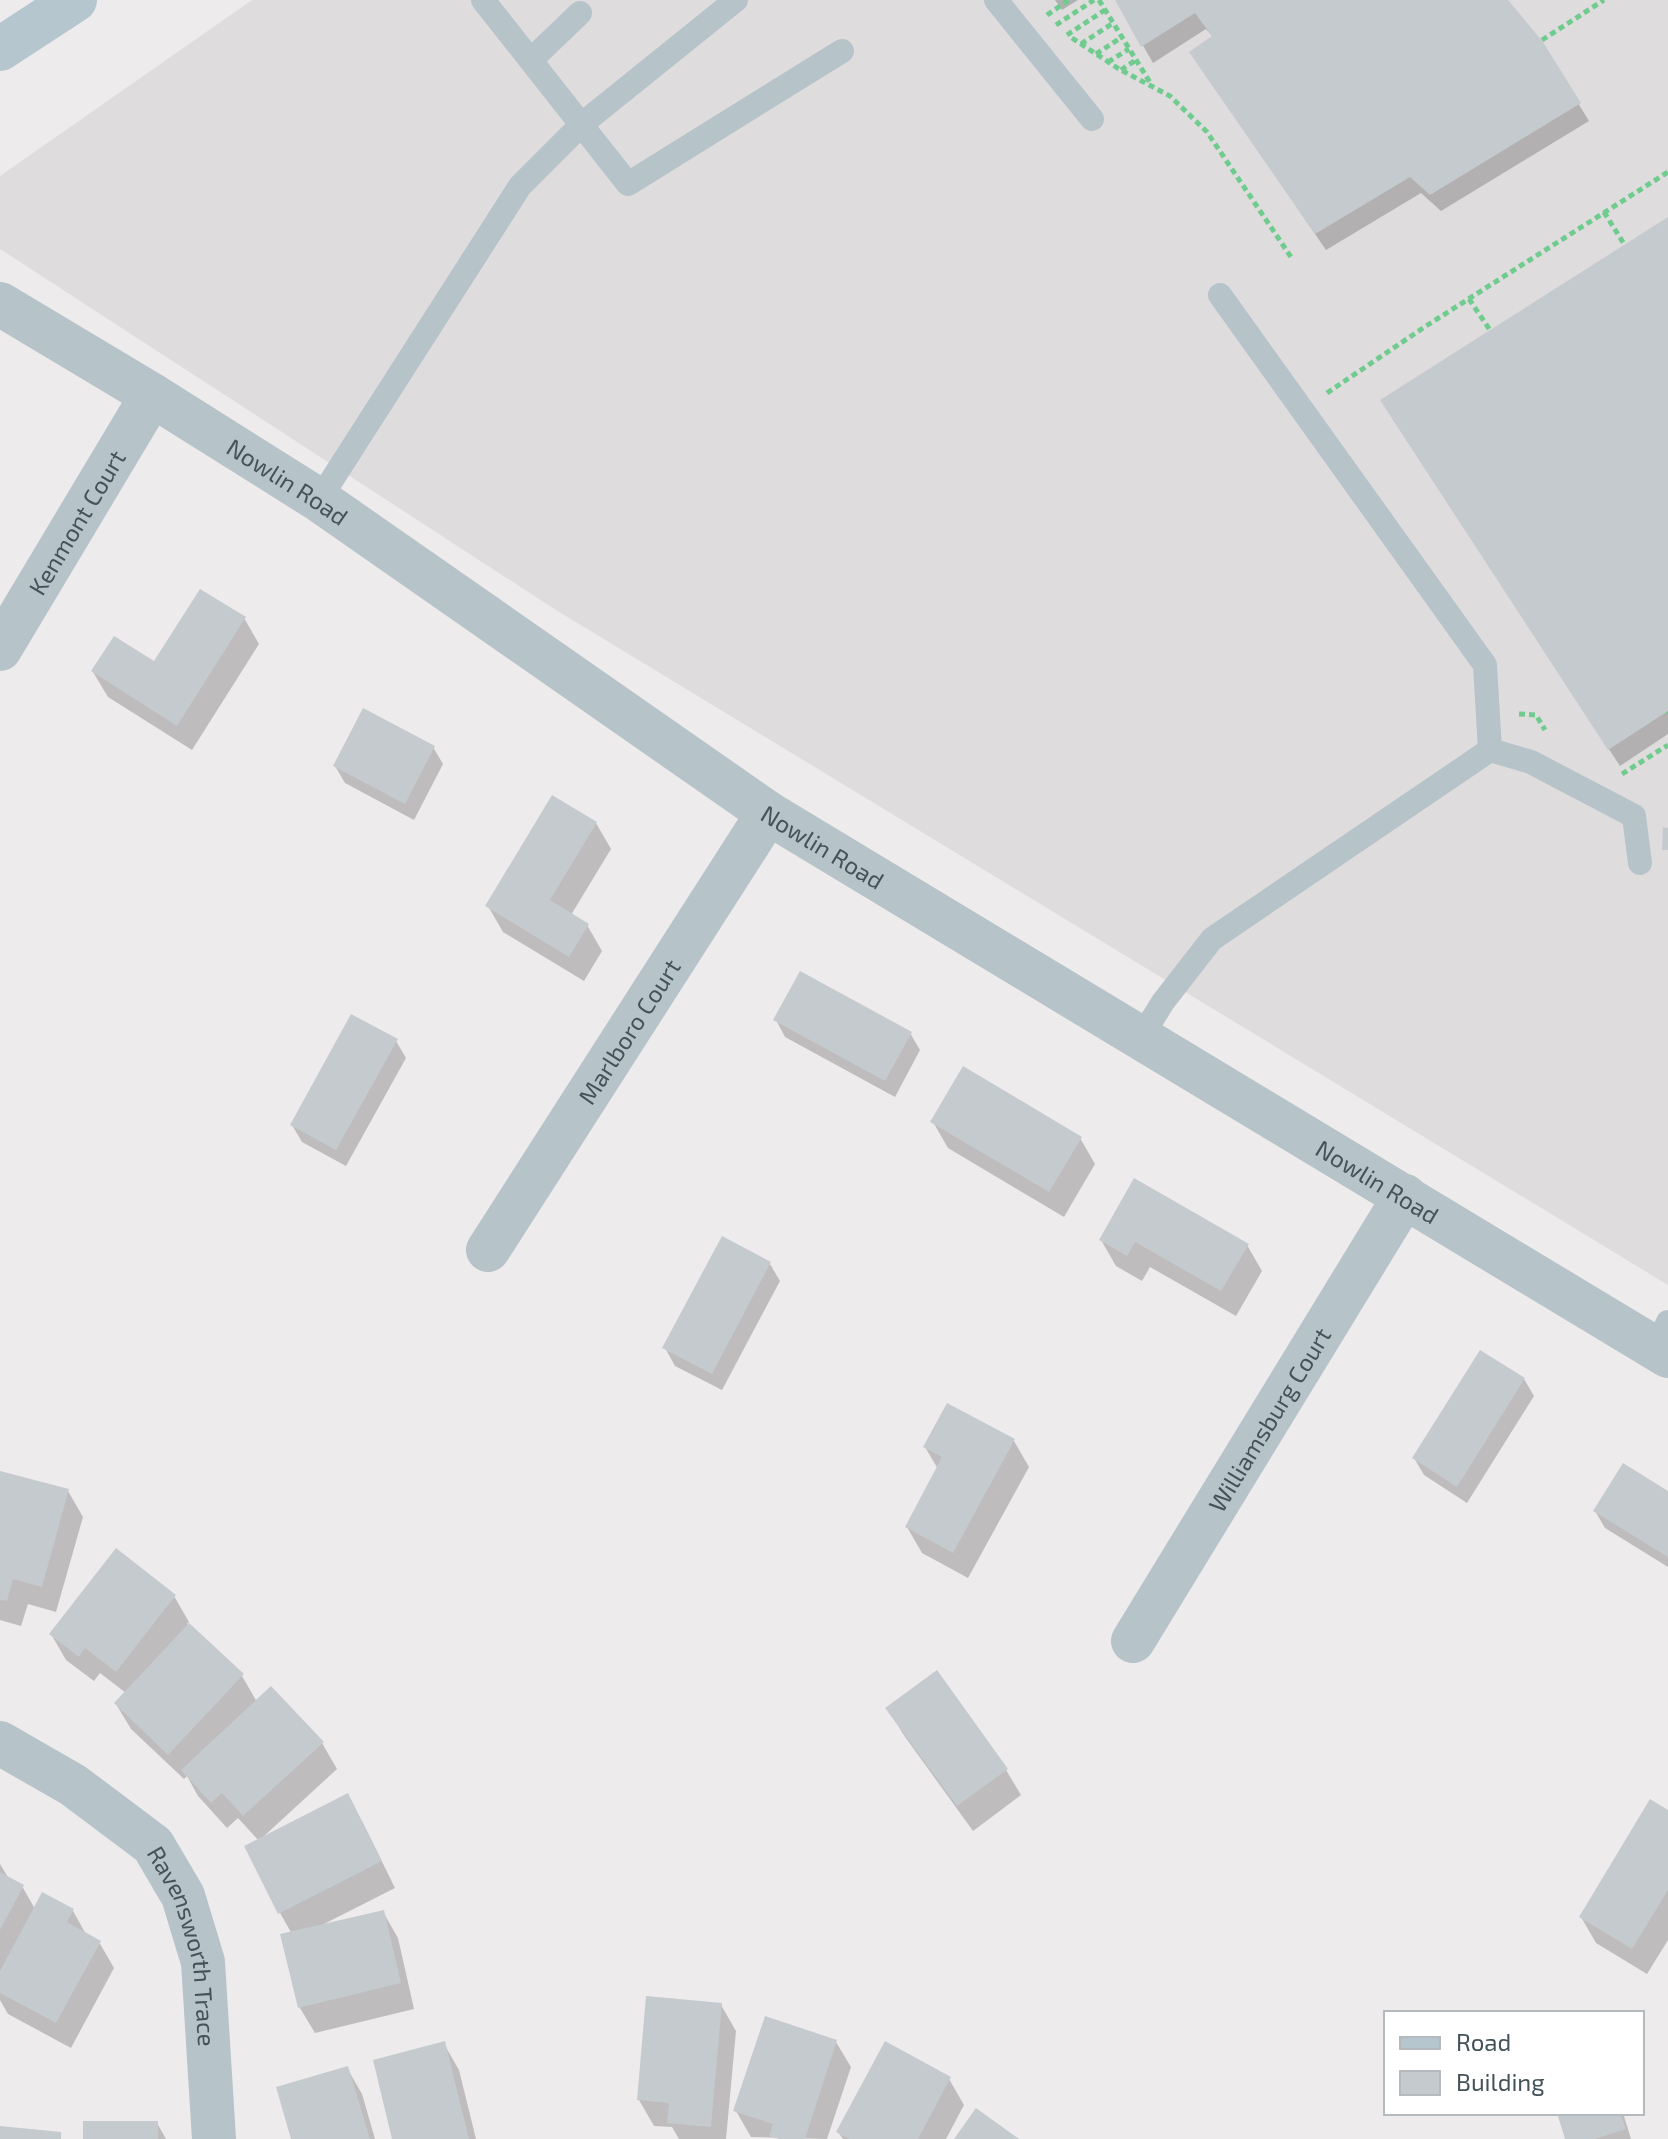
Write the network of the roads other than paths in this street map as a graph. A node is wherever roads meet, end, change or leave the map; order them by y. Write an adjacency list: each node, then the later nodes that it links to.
1 (75, 0): 6 (main road)
2 (483, 0): 8 (lane)
3 (736, 0): 10 (lane)
4 (996, 0): 9 (lane)
5 (580, 13): 8 (lane)
6 (0, 49)
7 (842, 51): 10 (lane)
8 (531, 60): 10 (lane)
9 (1092, 119)
10 (582, 124): 14 (lane)
11 (1220, 295): 16 (lane)
12 (0, 304): 13 (street, Nowlin Road)
13 (152, 395): 14 (street, Nowlin Road); 15 (street, Kenmont Court)
14 (319, 500): 17 (street, Nowlin Road)
15 (0, 649)
16 (1490, 750): 18 (lane); 19 (lane)
17 (768, 813): 19 (street, Nowlin Road); 21 (street, Marlboro Court)
18 (1640, 863)
19 (1140, 1039): 20 (street, Nowlin Road)
20 (1405, 1196): 22 (street, Nowlin Road); 23 (street, Williamsburg Court)
21 (488, 1250)
22 (1664, 1342)
23 (1133, 1641)
24 (0, 1743): 25 (street, Ravensworth Trace)
25 (214, 2139)

